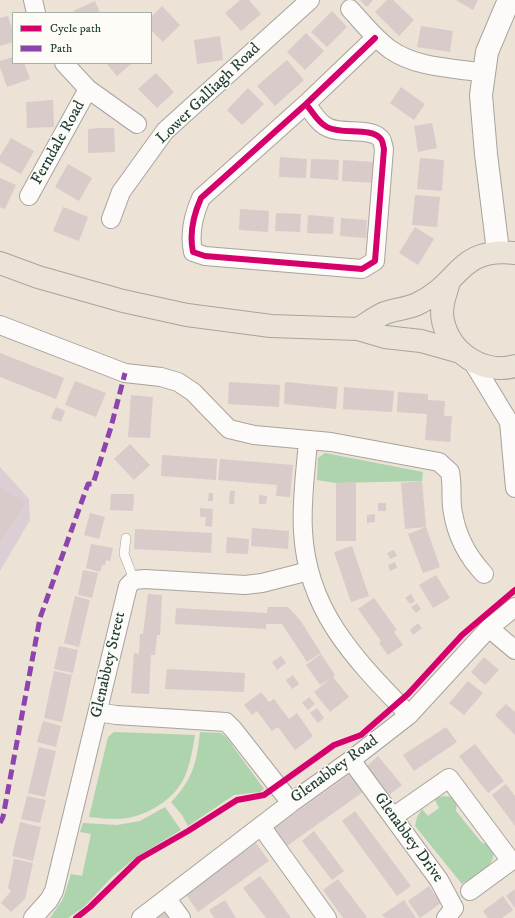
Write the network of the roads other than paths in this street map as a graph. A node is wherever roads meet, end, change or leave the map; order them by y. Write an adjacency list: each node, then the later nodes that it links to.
1 (33, 0): 5 (street)
2 (310, 0): 13 (street, Lower Galliagh Road)
3 (509, 0): 8 (street)
4 (350, 9): 6 (street)
5 (36, 12)
6 (375, 38): 8 (street); 10 (street)
7 (65, 64): 9 (street, Ferndale Road)
8 (484, 73): 14 (street)
9 (88, 89): 11 (street, Ferndale Road); 12 (street, Ferndale Road)
10 (306, 104): 10 (street)
11 (137, 124)
12 (29, 196)
13 (111, 220)
14 (507, 252): 16 (highway)
15 (0, 263): 18 (highway)
16 (449, 282): 18 (highway); 19 (highway)
17 (0, 325): 22 (street)
18 (358, 329): 19 (highway)
19 (466, 357): 20 (highway); 21 (street)
20 (515, 366)
21 (512, 418): 23 (street)
22 (308, 440): 25 (street); 26 (street)
23 (515, 488)
24 (126, 538): 27 (lane)
25 (309, 571): 27 (street); 32 (street)
26 (484, 574)
27 (134, 580): 31 (street, Glenabbey Street)
28 (515, 607): 29 (street, Glenabbey Road)
29 (489, 628): 30 (street); 32 (street, Glenabbey Road)
30 (515, 650)
31 (98, 712): 34 (street); 39 (street, Glenabbey Street)
32 (409, 715): 33 (street, Glenabbey Road)
33 (352, 760): 34 (street, Glenabbey Road); 35 (street, Glenabbey Drive)
34 (291, 803): 36 (street, Glenabbey Road)
35 (393, 817): 37 (street); 43 (street, Glenabbey Drive)
36 (261, 826): 38 (street, Glenabbey Road); 42 (street)
37 (470, 890)
38 (167, 899): 40 (street, Glenabbey Road); 41 (street)
39 (33, 918)
40 (141, 918)
41 (181, 918)
42 (327, 918)
43 (446, 918)

